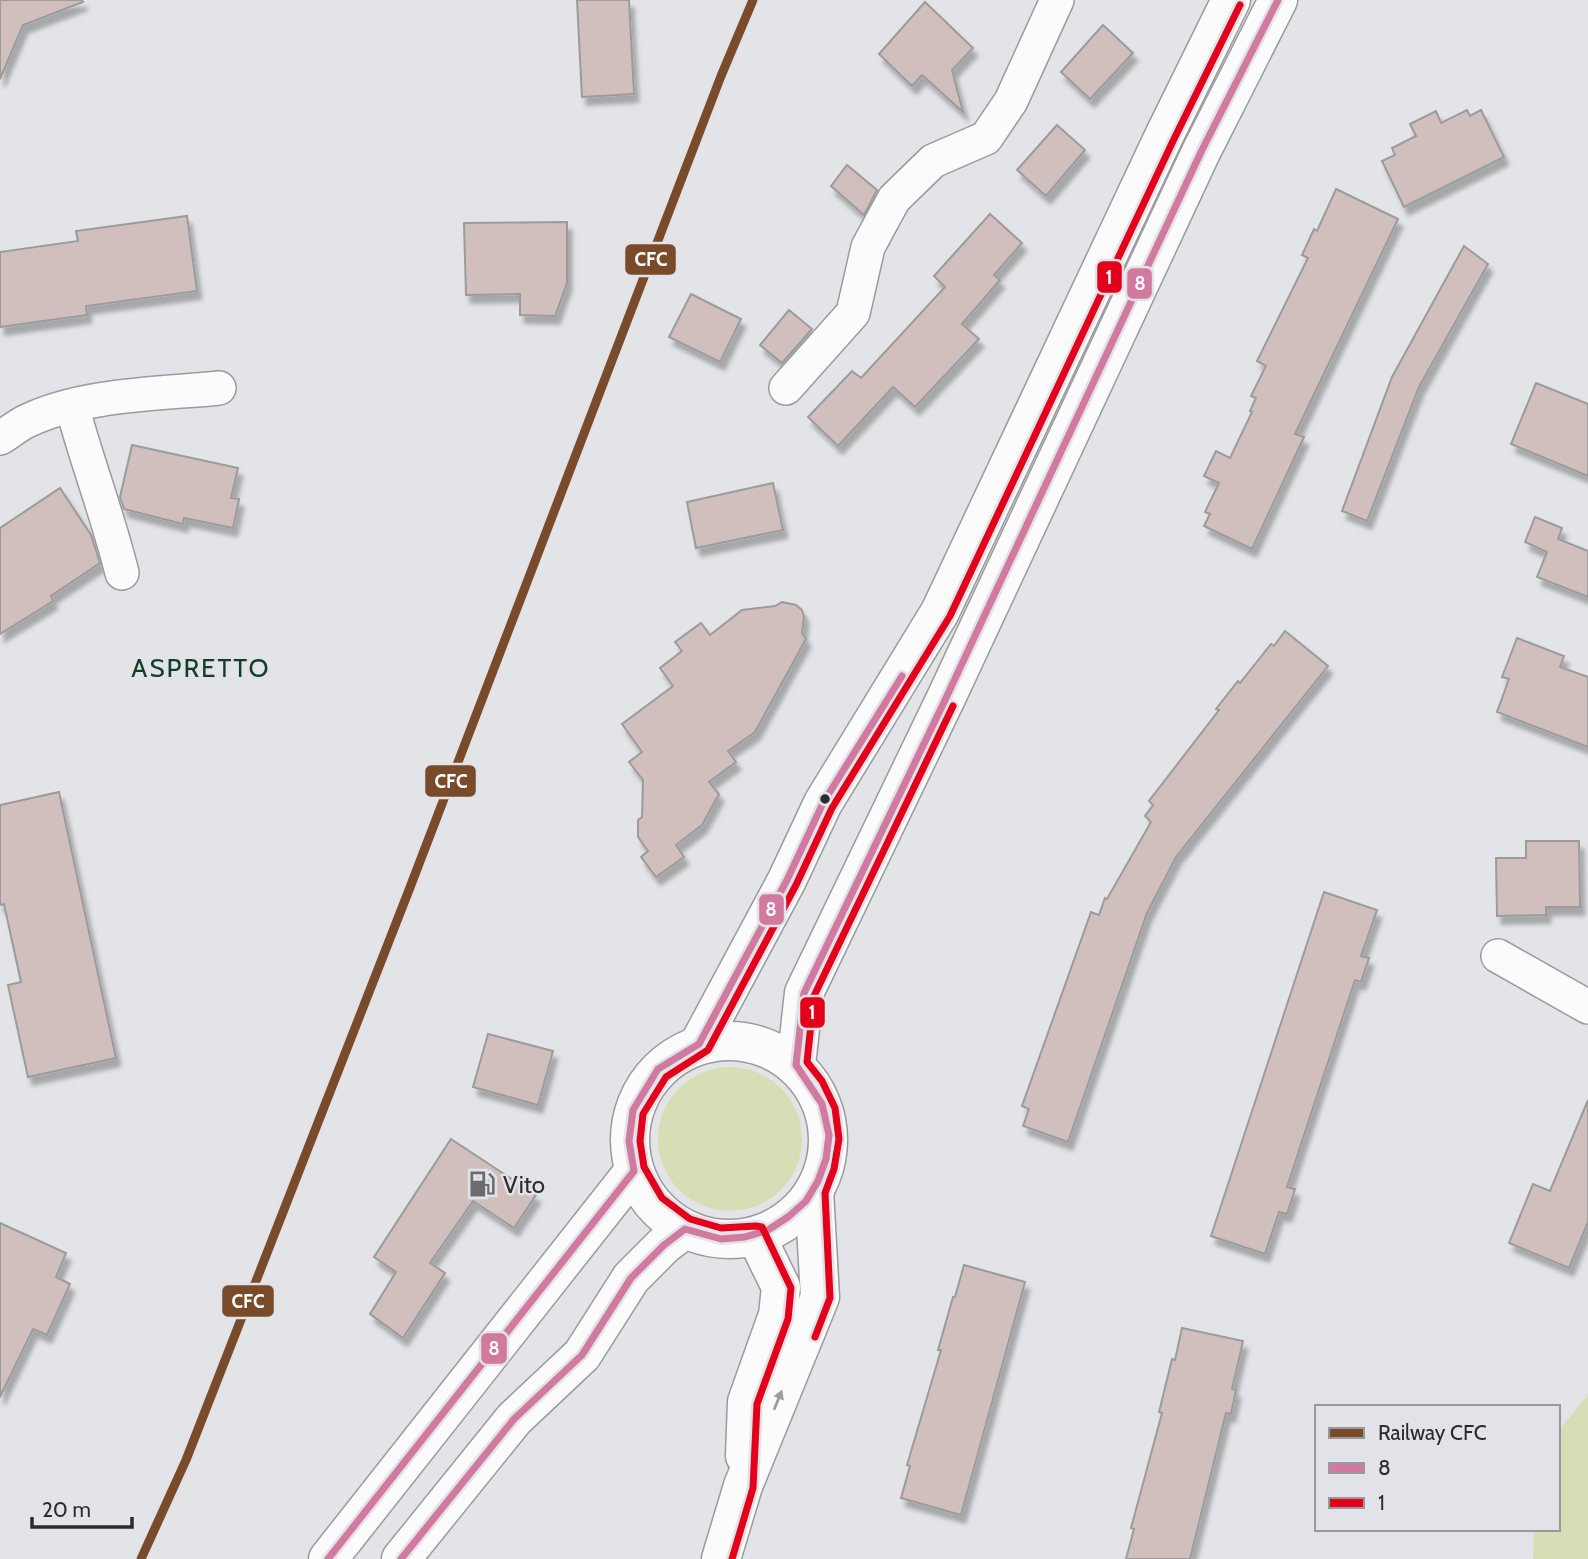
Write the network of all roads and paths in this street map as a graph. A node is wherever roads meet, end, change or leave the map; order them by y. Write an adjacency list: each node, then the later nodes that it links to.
1 (1057, 0): 5 (street)
2 (1231, 0): 11 (main road)
3 (1279, 0): 12 (main road)
4 (219, 388): 6 (street)
5 (786, 388)
6 (72, 406): 7 (street); 8 (street)
7 (0, 438)
8 (122, 572)
9 (1498, 956): 10 (street)
10 (1588, 1007)
11 (699, 1044): 12 (main road); 13 (main road)
12 (796, 1065): 14 (main road)
13 (634, 1171): 15 (main road); 18 (main road)
14 (814, 1191): 16 (main road); 17 (main road, one-way to 14)
15 (685, 1229): 16 (main road); 19 (main road)
16 (756, 1236): 17 (main road)
17 (743, 1486): 20 (main road)
18 (328, 1559)
19 (401, 1559)
20 (721, 1559)

